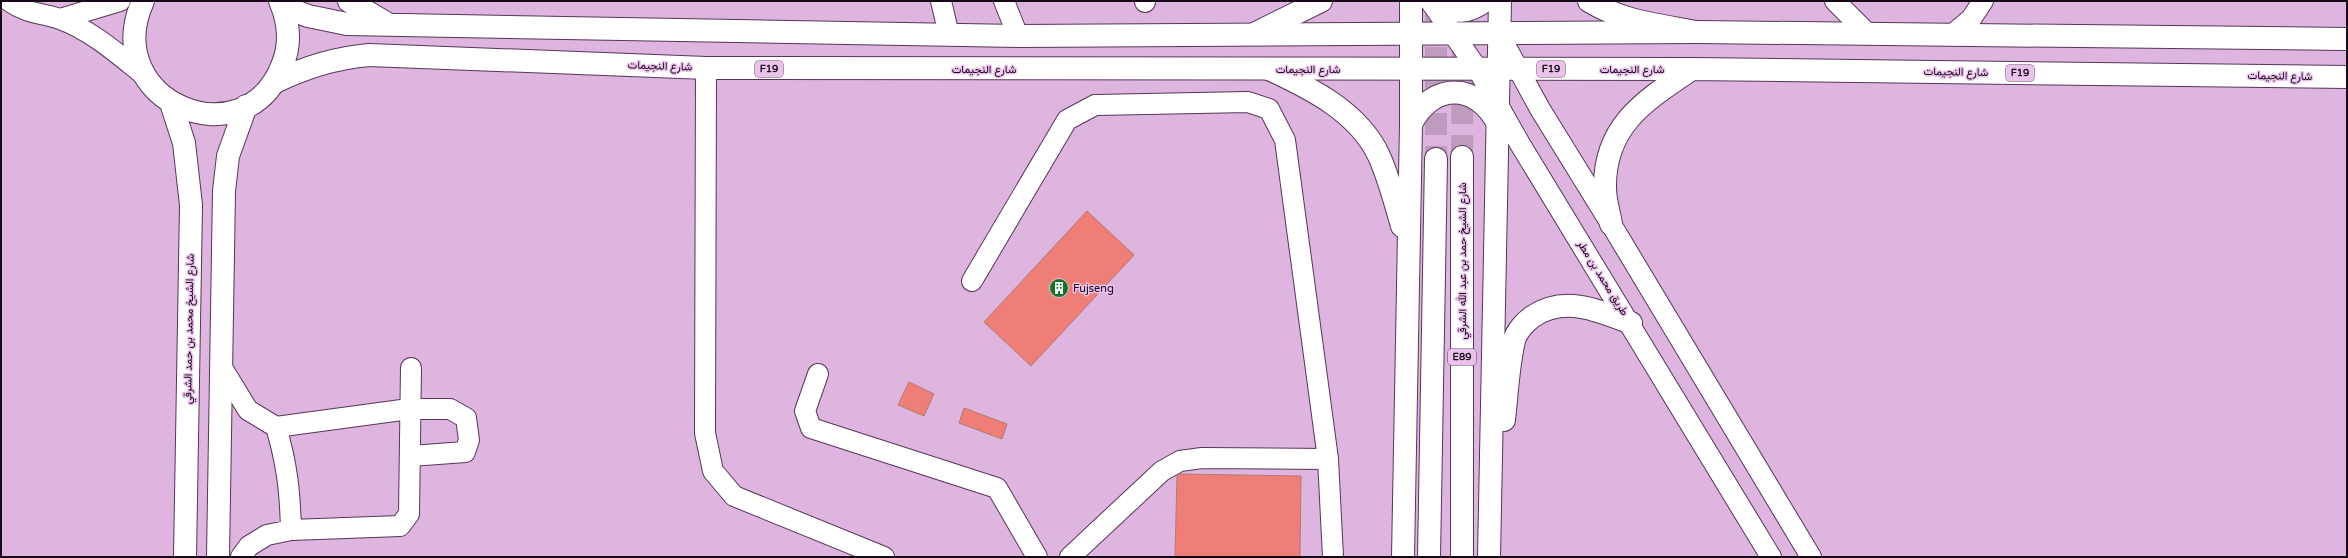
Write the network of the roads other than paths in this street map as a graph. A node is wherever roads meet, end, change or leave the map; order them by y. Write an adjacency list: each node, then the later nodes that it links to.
1 (9, 1): 16 (street)
2 (120, 1): 16 (street)
3 (143, 1): 33 (main road)
4 (349, 1): 17 (main road)
5 (941, 1): 25 (street)
6 (1004, 1): 26 (street)
7 (1321, 1): 20 (main road)
8 (1411, 1): 21 (main road)
9 (1486, 1): 15 (street)
10 (1500, 1): 23 (main road)
11 (1590, 1): 18 (main road)
12 (1835, 1): 19 (street)
13 (1983, 1): 24 (street)
14 (281, 4): 17 (main road); 35 (main road)
15 (1432, 4): 22 (street)
16 (60, 19): 33 (street)
17 (390, 26): 25 (main road)
18 (1697, 32): 19 (main road); 23 (main road)
19 (1867, 33): 24 (main road)
20 (1254, 34): 21 (main road); 26 (main road)
21 (1411, 34): 22 (main road); 29 (main road)
22 (1454, 34): 23 (main road); 30 (street)
23 (1499, 34): 30 (main road)
24 (1953, 34): 27 (main road)
25 (949, 35): 26 (main road)
26 (1018, 36)
27 (2347, 39)
28 (706, 68): 31 (main road, شارع النجيمات / F19); 35 (main road, شارع النجيمات / F19); 58 (street)
29 (1411, 68): 30 (main road, شارع النجيمات / F19); 31 (main road, شارع النجيمات / F19); 39 (main road)
30 (1498, 68): 32 (main road, شارع النجيمات / F19); 38 (main road); 42 (street)
31 (1269, 69): 43 (main road)
32 (1692, 69): 34 (main road, شارع النجيمات / F19); 42 (main road)
33 (144, 75): 36 (main road)
34 (2347, 77)
35 (274, 83): 37 (main road)
36 (171, 103): 37 (main road); 55 (main road, شارع الشيخ محمد بن حمد الشرقي)
37 (246, 106): 46 (main road)
38 (1498, 114): 39 (main road); 45 (street, طريق محمد بن مطر); 53 (main road)
39 (1411, 124): 43 (main road)
40 (1462, 158): 64 (main road, شارع الشيخ حمد بن عبد الله الشرقي / E89)
41 (1436, 159): 63 (main road, E89)
42 (1611, 224): 67 (street)
43 (1409, 250): 62 (main road)
44 (972, 281): 52 (street)
45 (1631, 323): 53 (main road); 66 (street, طريق محمد بن مطر)
46 (221, 366): 50 (street); 56 (main road)
47 (411, 368): 49 (street)
48 (818, 374): 59 (street)
49 (409, 409): 50 (street); 51 (street); 51 (street)
50 (276, 427): 54 (street)
51 (411, 456): 54 (street)
52 (1328, 459): 60 (street); 61 (street)
53 (1490, 473): 65 (main road)
54 (291, 530): 57 (street)
55 (185, 557)
56 (218, 557)
57 (242, 557)
58 (884, 557)
59 (1037, 557)
60 (1070, 557)
61 (1333, 557)
62 (1403, 557)
63 (1429, 557)
64 (1462, 557)
65 (1489, 557)
66 (1771, 557)
67 (1811, 557)

